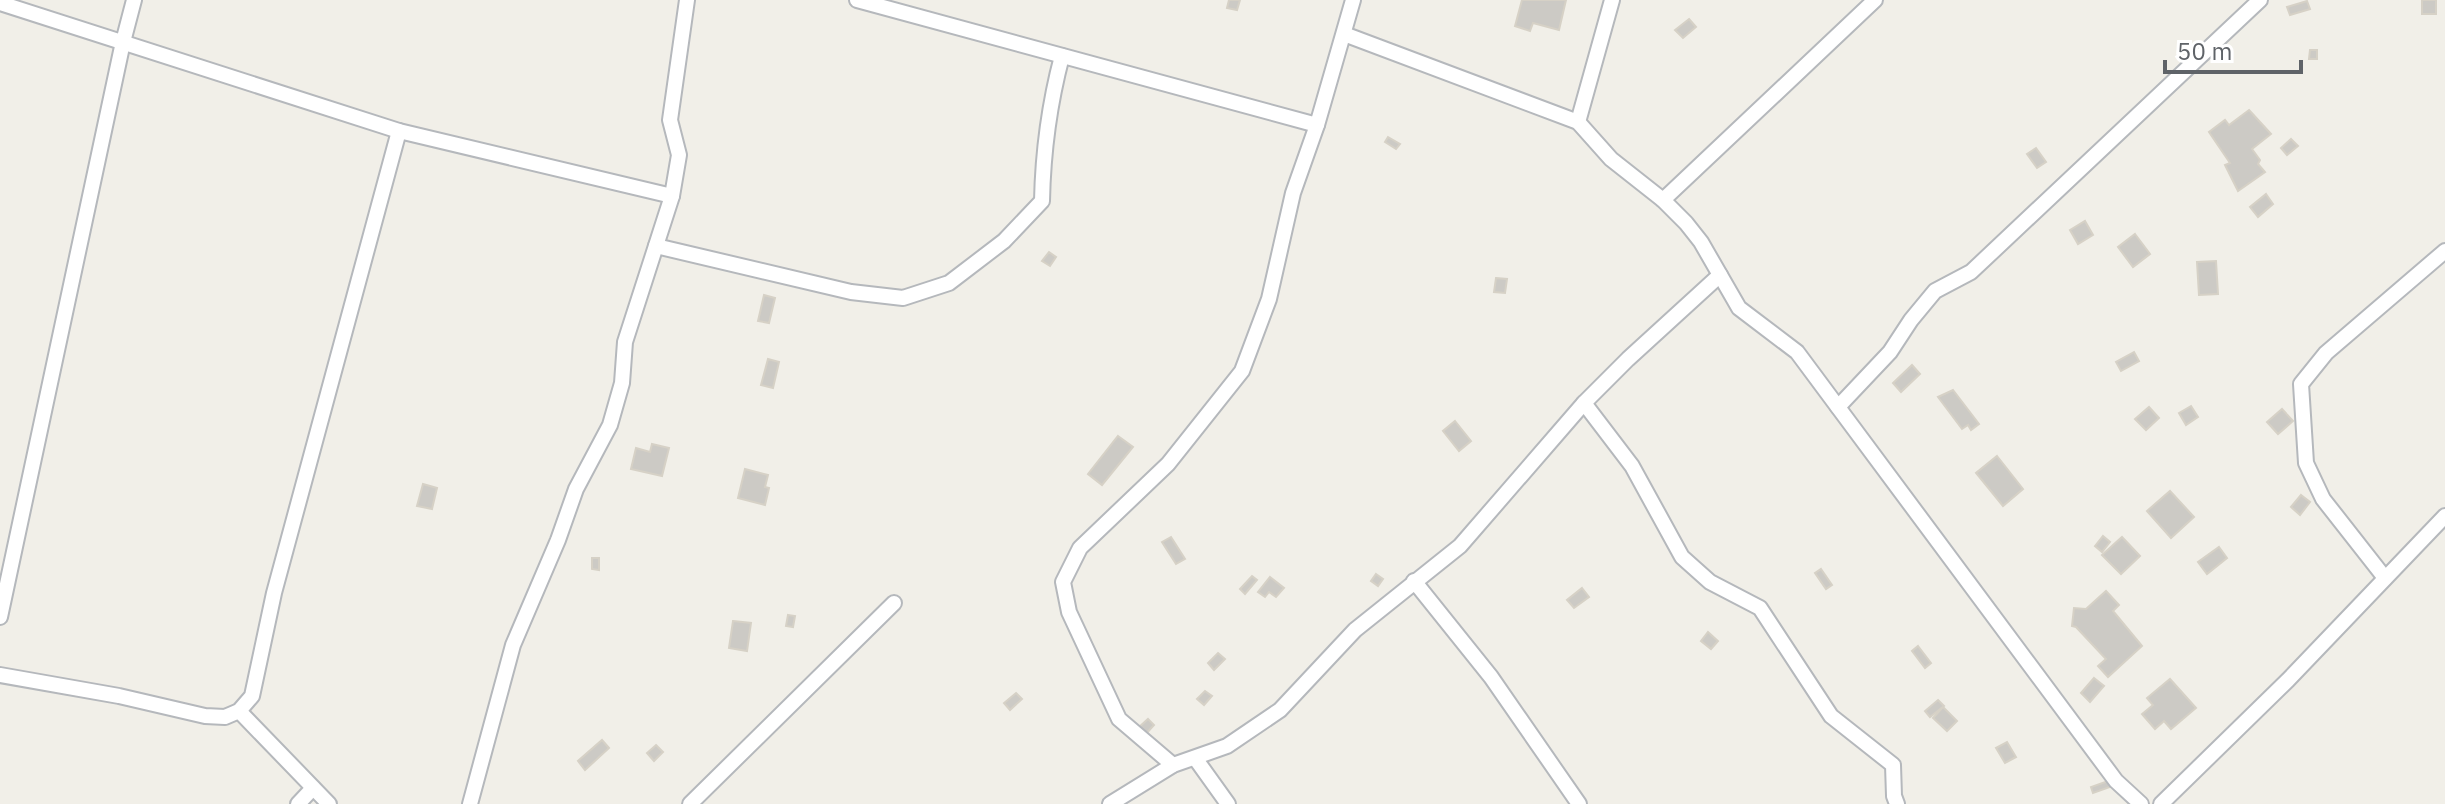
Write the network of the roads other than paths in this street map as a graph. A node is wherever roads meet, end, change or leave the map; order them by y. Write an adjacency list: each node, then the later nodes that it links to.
1 (134, 0): 10 (street)
2 (687, 0): 15 (street)
3 (857, 0): 11 (street)
4 (1353, 0): 9 (street)
5 (1612, 0): 12 (street)
6 (1875, 0): 16 (street)
7 (2260, 0): 21 (street)
8 (0, 3): 10 (street)
9 (1344, 34): 12 (street); 13 (street)
10 (123, 42): 14 (street); 26 (street)
11 (1062, 56): 13 (street); 17 (street)
12 (1578, 122): 16 (street)
13 (1317, 125): 30 (street)
14 (399, 131): 15 (street); 28 (street)
15 (672, 196): 17 (street)
16 (1663, 200): 19 (street)
17 (656, 246): 34 (street)
18 (2445, 251): 23 (street)
19 (1720, 275): 20 (street); 21 (street)
20 (1584, 403): 24 (street); 39 (street)
21 (1838, 407): 40 (street)
22 (2445, 516): 23 (street)
23 (2385, 578): 41 (street)
24 (1414, 581): 29 (street); 38 (street)
25 (894, 603): 35 (street)
26 (0, 617)
27 (0, 675): 28 (street)
28 (239, 711): 31 (street)
29 (1195, 758): 30 (street); 37 (street)
30 (1173, 765): 36 (street)
31 (313, 788): 32 (street); 33 (street)
32 (298, 804)
33 (329, 804)
34 (470, 804)
35 (690, 804)
36 (1110, 804)
37 (1228, 804)
38 (1579, 804)
39 (1897, 804)
40 (2141, 804)
41 (2161, 804)

